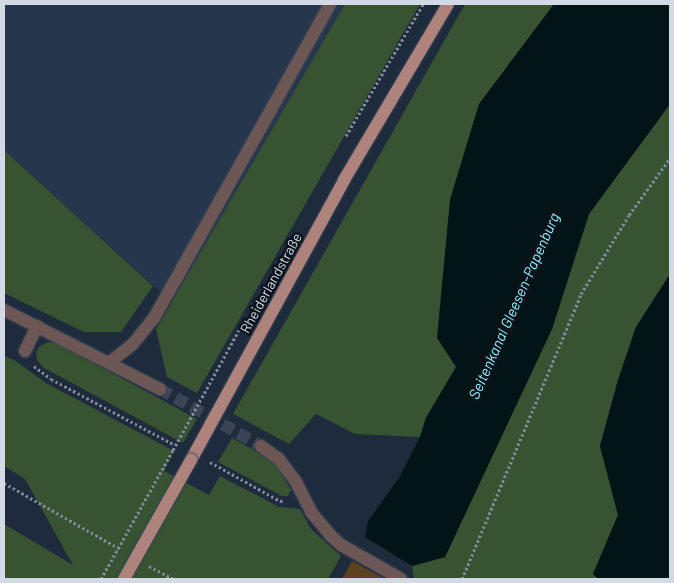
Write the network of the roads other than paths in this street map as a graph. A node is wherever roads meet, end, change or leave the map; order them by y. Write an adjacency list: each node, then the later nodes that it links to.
1 (330, 4): 6 (street)
2 (448, 4): 9 (main road, Rheiderlandstraße, bridge)
3 (4, 310): 4 (street)
4 (37, 326): 5 (street); 6 (street)
5 (25, 351)
6 (110, 362): 7 (street)
7 (160, 389)
8 (261, 446): 10 (street)
9 (124, 579)
10 (401, 579)

